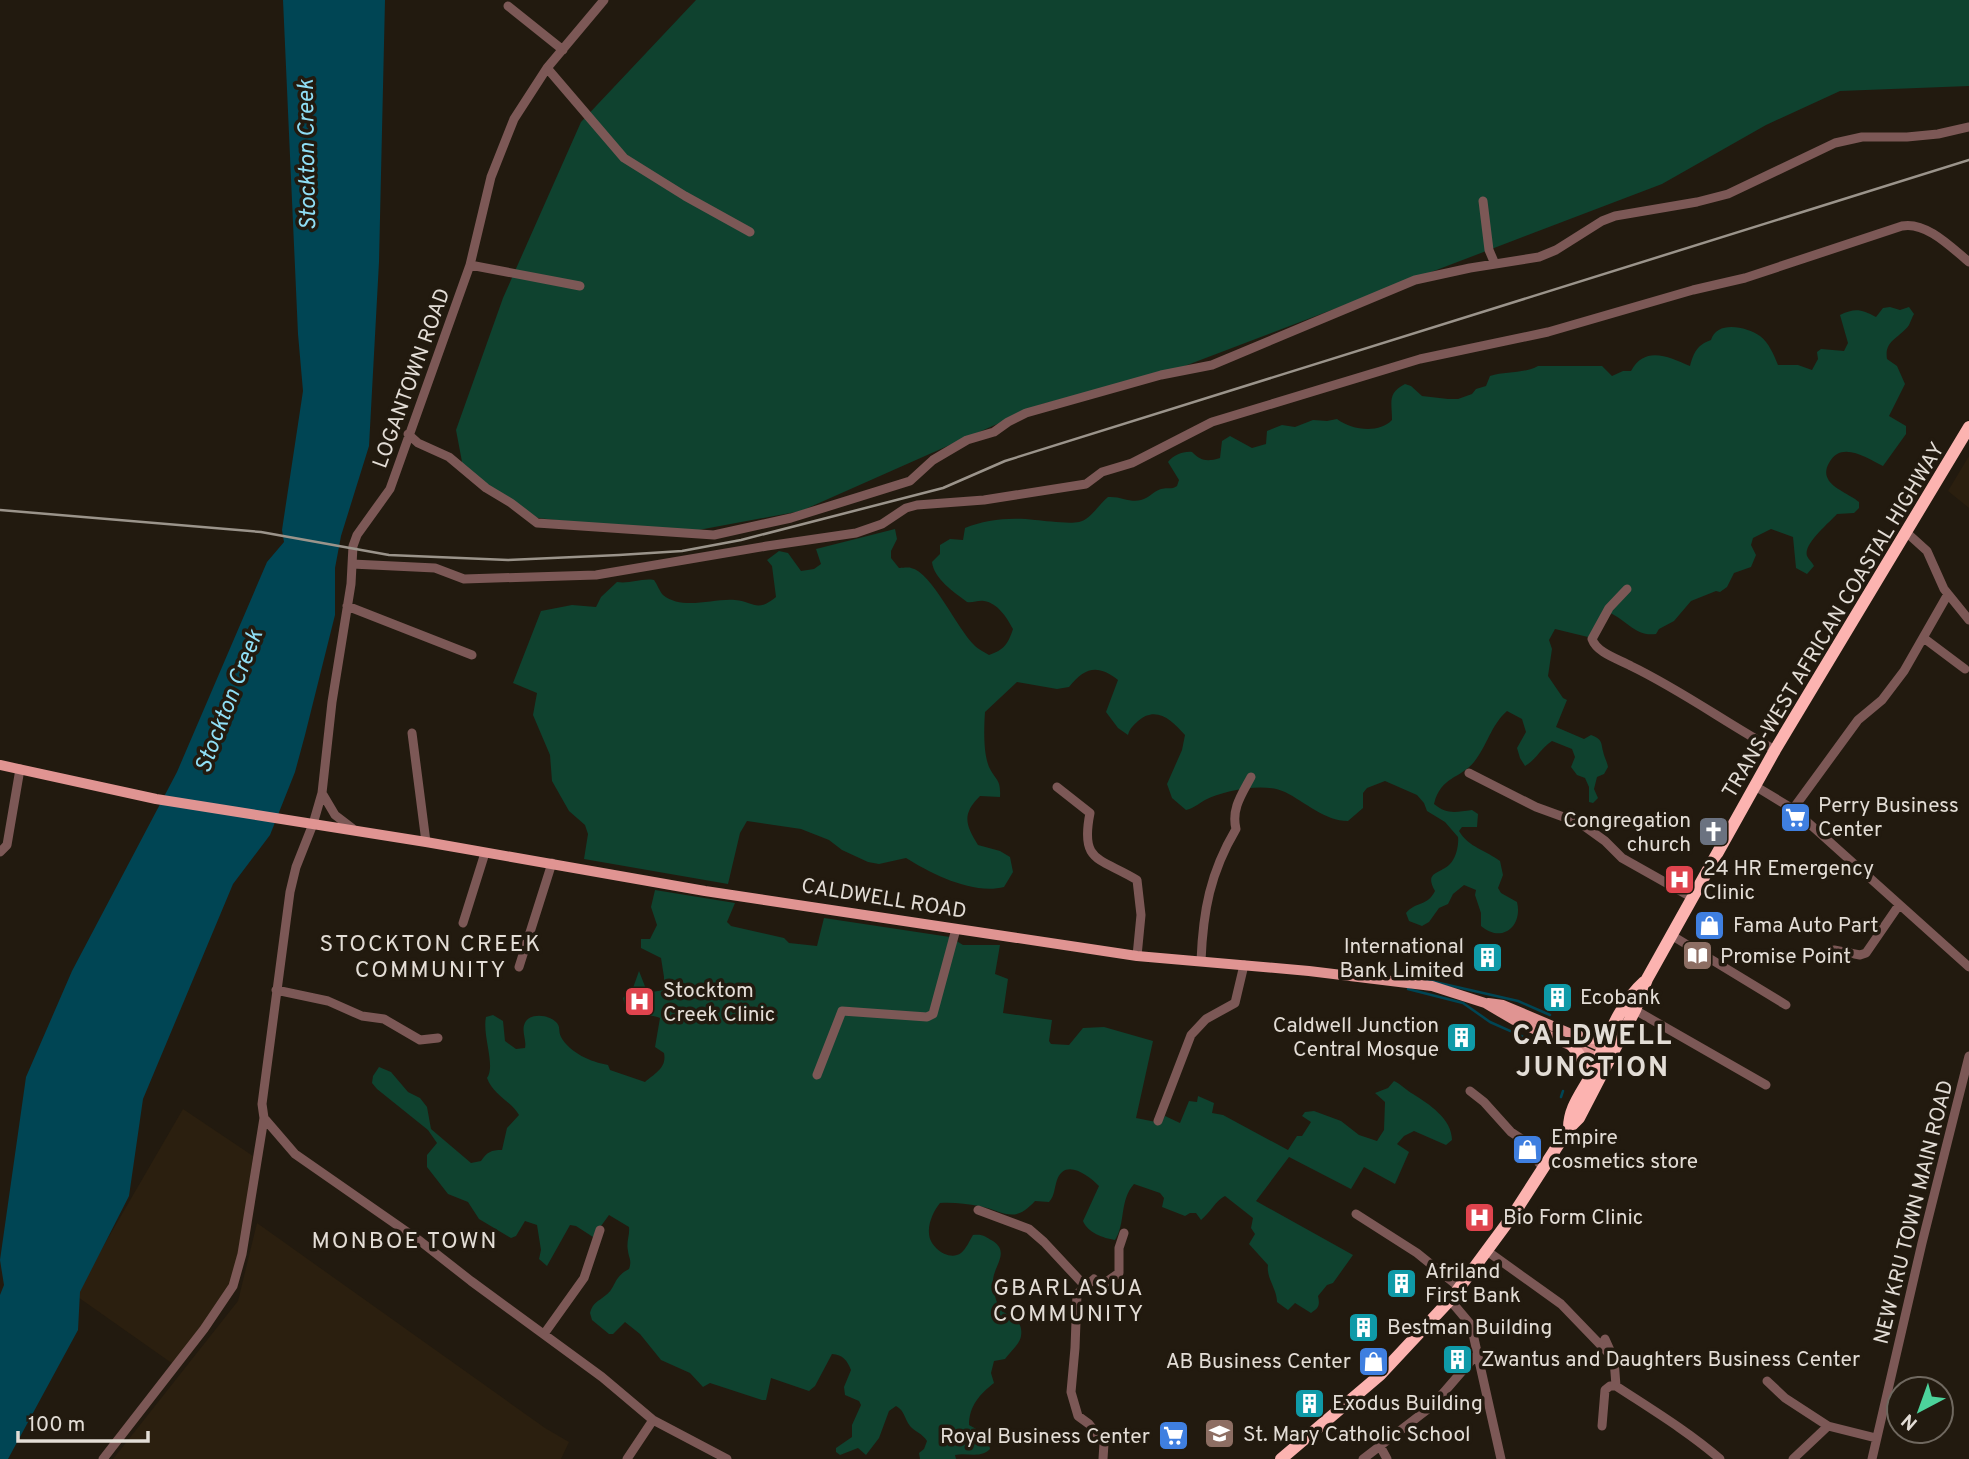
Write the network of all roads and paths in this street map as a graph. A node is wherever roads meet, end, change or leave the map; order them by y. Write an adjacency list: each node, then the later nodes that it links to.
1 (604, 0): 3 (street, LOGANTOWN ROAD)
2 (508, 6): 3 (street)
3 (563, 50): 4 (street, LOGANTOWN ROAD)
4 (547, 68): 7 (street); 10 (street, LOGANTOWN ROAD)
5 (1969, 127): 9 (street)
6 (1483, 201): 9 (street)
7 (750, 232)
8 (1969, 262): 15 (street)
9 (1495, 264): 13 (street)
10 (470, 265): 11 (street); 13 (street, LOGANTOWN ROAD)
11 (580, 286)
12 (1969, 427): 14 (highway, TRANS-WEST AFRICAN COASTAL HIGHWAY)
13 (408, 434): 15 (street, LOGANTOWN ROAD)
14 (1906, 532): 17 (street); 24 (highway, TRANS-WEST AFRICAN COASTAL HIGHWAY)
15 (352, 564): 18 (street, LOGANTOWN ROAD)
16 (1627, 589): 24 (street)
17 (1948, 594): 19 (street); 20 (street)
18 (347, 606): 21 (street); 31 (street, LOGANTOWN ROAD)
19 (1969, 620)
20 (1925, 639): 22 (street); 32 (street)
21 (472, 655)
22 (1965, 668)
23 (412, 733): 35 (street)
24 (1775, 750): 29 (highway, TRANS-WEST AFRICAN COASTAL HIGHWAY)
25 (0, 765): 26 (main road, CALDWELL ROAD)
26 (20, 769): 33 (main road, CALDWELL ROAD); 36 (street)
27 (1469, 773): 39 (street)
28 (1251, 777): 46 (street)
29 (1755, 786): 32 (street); 39 (highway, TRANS-WEST AFRICAN COASTAL HIGHWAY)
30 (1057, 787): 45 (street)
31 (322, 793): 33 (street, LOGANTOWN ROAD); 34 (street)
32 (1793, 809): 40 (street)
33 (313, 824): 34 (main road, CALDWELL ROAD); 51 (street, LOGANTOWN ROAD)
34 (358, 832): 35 (main road, CALDWELL ROAD)
35 (426, 842): 37 (main road, CALDWELL ROAD)
36 (0, 852)
37 (485, 853): 38 (main road, CALDWELL ROAD); 41 (street)
38 (552, 863): 42 (main road, CALDWELL ROAD); 48 (street)
39 (1693, 898): 43 (highway, TRANS-WEST AFRICAN COASTAL HIGHWAY)
40 (1899, 905): 44 (street); 49 (street)
41 (463, 923)
42 (956, 929): 45 (main road, CALDWELL ROAD); 59 (street)
43 (1671, 935): 50 (highway, TRANS-WEST AFRICAN COASTAL HIGHWAY); 52 (street)
44 (1834, 950)
45 (1137, 956): 46 (main road, CALDWELL ROAD)
46 (1201, 961): 47 (main road, CALDWELL ROAD)
47 (1244, 965): 56 (main road, CALDWELL ROAD); 64 (street)
48 (519, 967)
49 (1969, 967)
50 (1647, 979): 53 (highway, TRANS-WEST AFRICAN COASTAL HIGHWAY); 54 (highway, TRANS-WEST AFRICAN COASTAL HIGHWAY)
51 (276, 990): 55 (street); 63 (street, LOGANTOWN ROAD)
52 (1786, 1005)
53 (1635, 1010): 57 (highway, TRANS-WEST AFRICAN COASTAL HIGHWAY); 61 (street)
54 (1611, 1031): 56 (highway); 57 (highway, TRANS-WEST AFRICAN COASTAL HIGHWAY)
55 (438, 1038)
56 (1574, 1041): 57 (main road, CALDWELL ROAD); 60 (highway)
57 (1605, 1055): 60 (highway, TRANS-WEST AFRICAN COASTAL HIGHWAY); 65 (highway, TRANS-WEST AFRICAN COASTAL HIGHWAY)
58 (1969, 1056): 84 (street, NEW KRU TOWN MAIN ROAD)
59 (817, 1075)
60 (1589, 1078): 65 (highway, TRANS-WEST AFRICAN COASTAL HIGHWAY)
61 (1766, 1085)
62 (1470, 1091): 66 (street)
63 (264, 1118): 75 (street); 86 (street, LOGANTOWN ROAD)
64 (1158, 1121)
65 (1569, 1128): 66 (highway, TRANS-WEST AFRICAN COASTAL HIGHWAY)
66 (1544, 1167): 71 (highway, TRANS-WEST AFRICAN COASTAL HIGHWAY)
67 (978, 1210): 72 (street)
68 (1356, 1214): 73 (street)
69 (600, 1230): 75 (street)
70 (1124, 1233): 72 (street)
71 (1487, 1251): 73 (highway, TRANS-WEST AFRICAN COASTAL HIGHWAY); 78 (street)
72 (1084, 1286): 89 (street)
73 (1459, 1287): 74 (highway, TRANS-WEST AFRICAN COASTAL HIGHWAY)
74 (1450, 1300): 77 (street); 90 (highway, TRANS-WEST AFRICAN COASTAL HIGHWAY)
75 (544, 1334): 81 (street)
76 (1605, 1339): 78 (street)
77 (1477, 1354): 85 (street); 93 (street)
78 (1614, 1359): 80 (street)
79 (1767, 1381): 83 (street)
80 (1616, 1386): 82 (street); 94 (street)
81 (653, 1420): 87 (street); 88 (street)
82 (1602, 1426)
83 (1828, 1426): 84 (street); 95 (street)
84 (1876, 1438): 96 (street, NEW KRU TOWN MAIN ROAD)
85 (1380, 1446): 91 (street); 92 (street)
86 (103, 1459)
87 (627, 1459)
88 (727, 1459)
89 (1103, 1459)
90 (1281, 1459)
91 (1363, 1459)
92 (1387, 1459)
93 (1501, 1459)
94 (1720, 1459)
95 (1793, 1459)
96 (1872, 1459)

